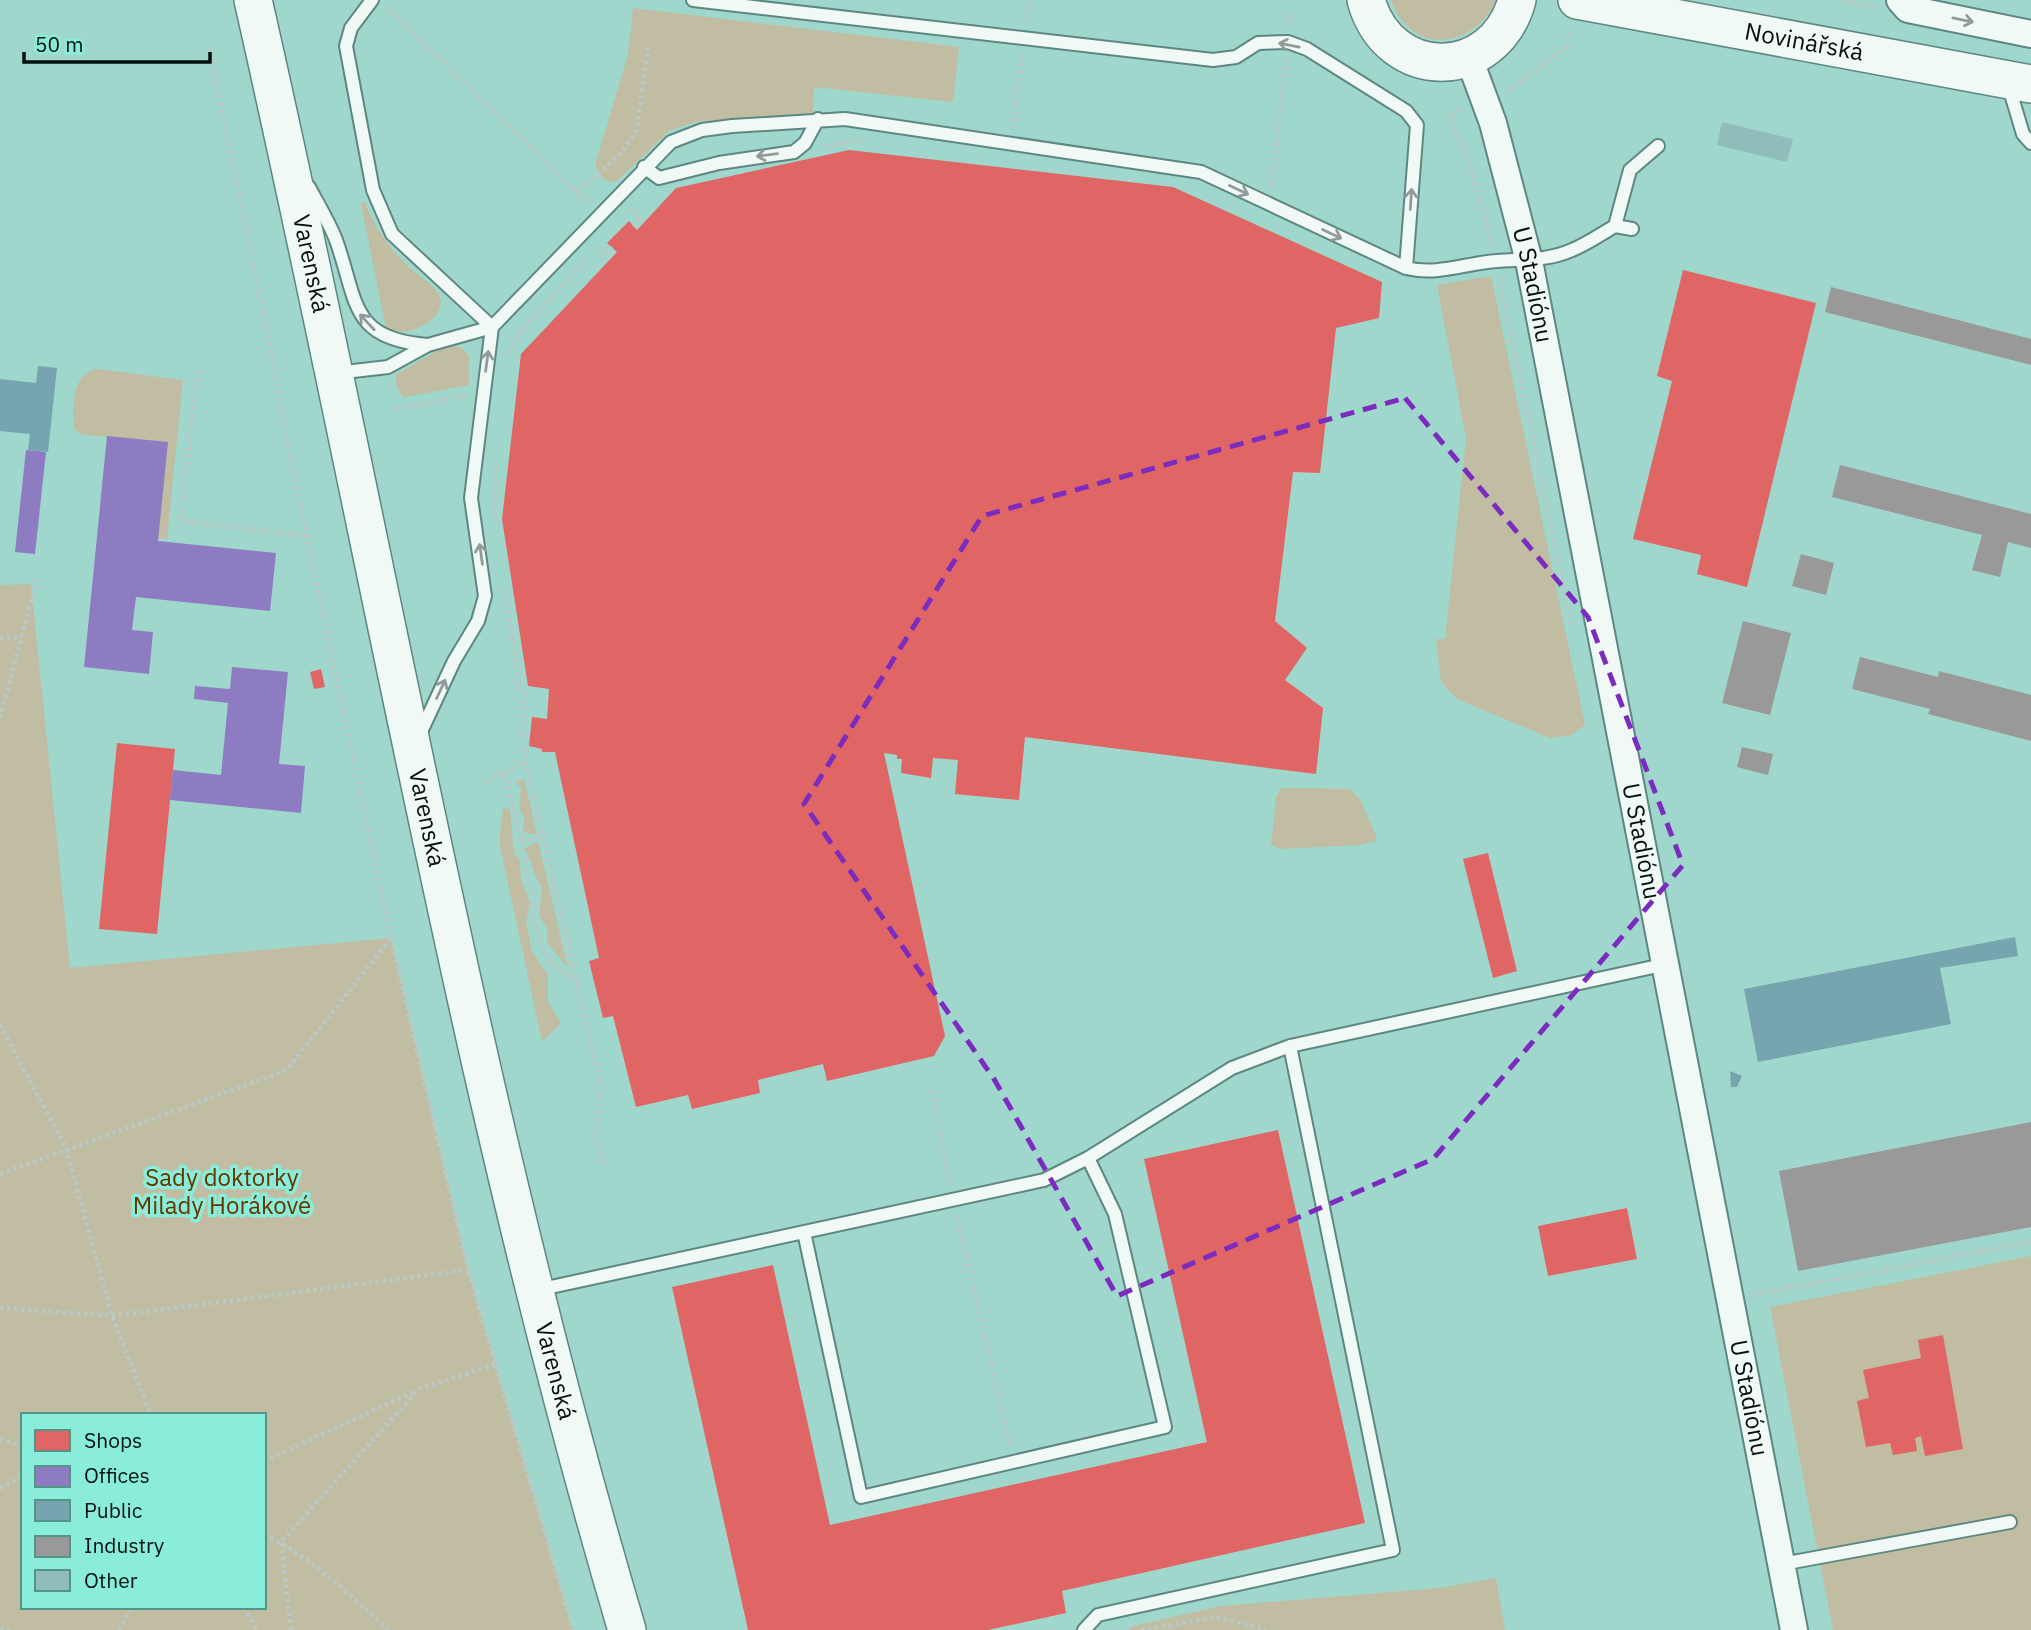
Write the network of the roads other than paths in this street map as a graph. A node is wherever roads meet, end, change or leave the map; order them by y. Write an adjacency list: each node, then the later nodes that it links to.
1 (253, 0): 13 (street, Varenská)
2 (275, 0): 13 (street)
3 (372, 0): 21 (lane)
4 (693, 0): 20 (lane, one-way to 4)
5 (1366, 0): 10 (street)
6 (1517, 0): 10 (street)
7 (1577, 0): 11 (street, Novinářská)
8 (1900, 0): 9 (street, one-way to 9)
9 (2031, 34)
10 (1469, 58): 19 (street, U Stadiónu)
11 (2019, 82): 14 (lane)
12 (818, 119): 16 (lane); 16 (lane, one-way to 16); 20 (lane, one-way to 20)
13 (285, 139): 22 (lane, one-way to 13); 23 (street, Varenská)
14 (2031, 143)
15 (1658, 146): 17 (lane)
16 (644, 167): 21 (lane)
17 (1615, 226): 18 (lane); 19 (lane)
18 (1632, 229)
19 (1529, 261): 20 (lane); 25 (street, U Stadiónu)
20 (1406, 268)
21 (492, 327): 22 (lane); 24 (lane, one-way to 21)
22 (428, 345): 23 (lane)
23 (336, 373): 24 (street, Varenská)
24 (412, 751): 29 (street, Varenská)
25 (1667, 964): 26 (lane); 31 (street, U Stadiónu)
26 (1290, 1046): 27 (lane); 33 (lane)
27 (1088, 1158): 28 (lane); 28 (lane)
28 (804, 1232): 29 (lane)
29 (537, 1290): 32 (street, Varenská)
30 (2010, 1522): 31 (lane)
31 (1782, 1564): 34 (street, U Stadiónu)
32 (626, 1630)
33 (1084, 1630)
34 (1794, 1630)

